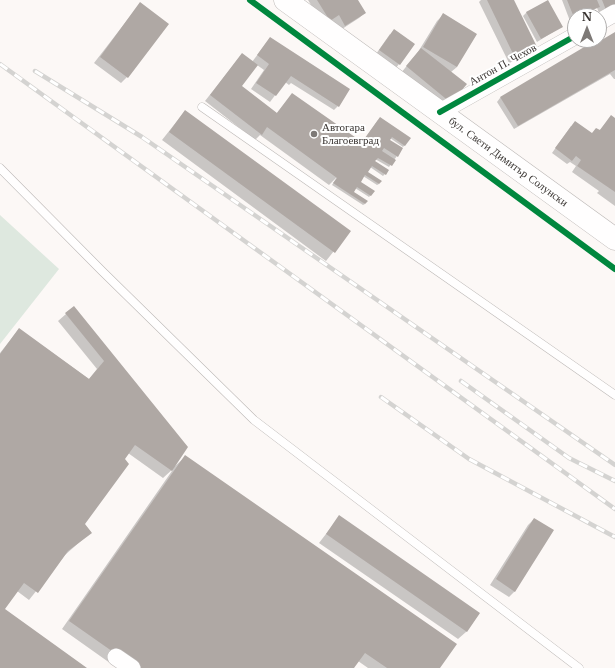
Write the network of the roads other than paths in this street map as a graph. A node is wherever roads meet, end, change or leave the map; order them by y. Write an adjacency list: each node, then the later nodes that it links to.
1 (285, 0): 4 (main road, бул. Свети Димитър Солунски)
2 (567, 41): 4 (street, Антон П. Чехов)
3 (202, 107): 7 (lane)
4 (440, 112): 6 (main road, бул. Свети Димитър Солунски)
5 (0, 168): 10 (lane)
6 (615, 239)
7 (615, 395)
8 (116, 657): 9 (street)
9 (132, 668)
10 (579, 668)

